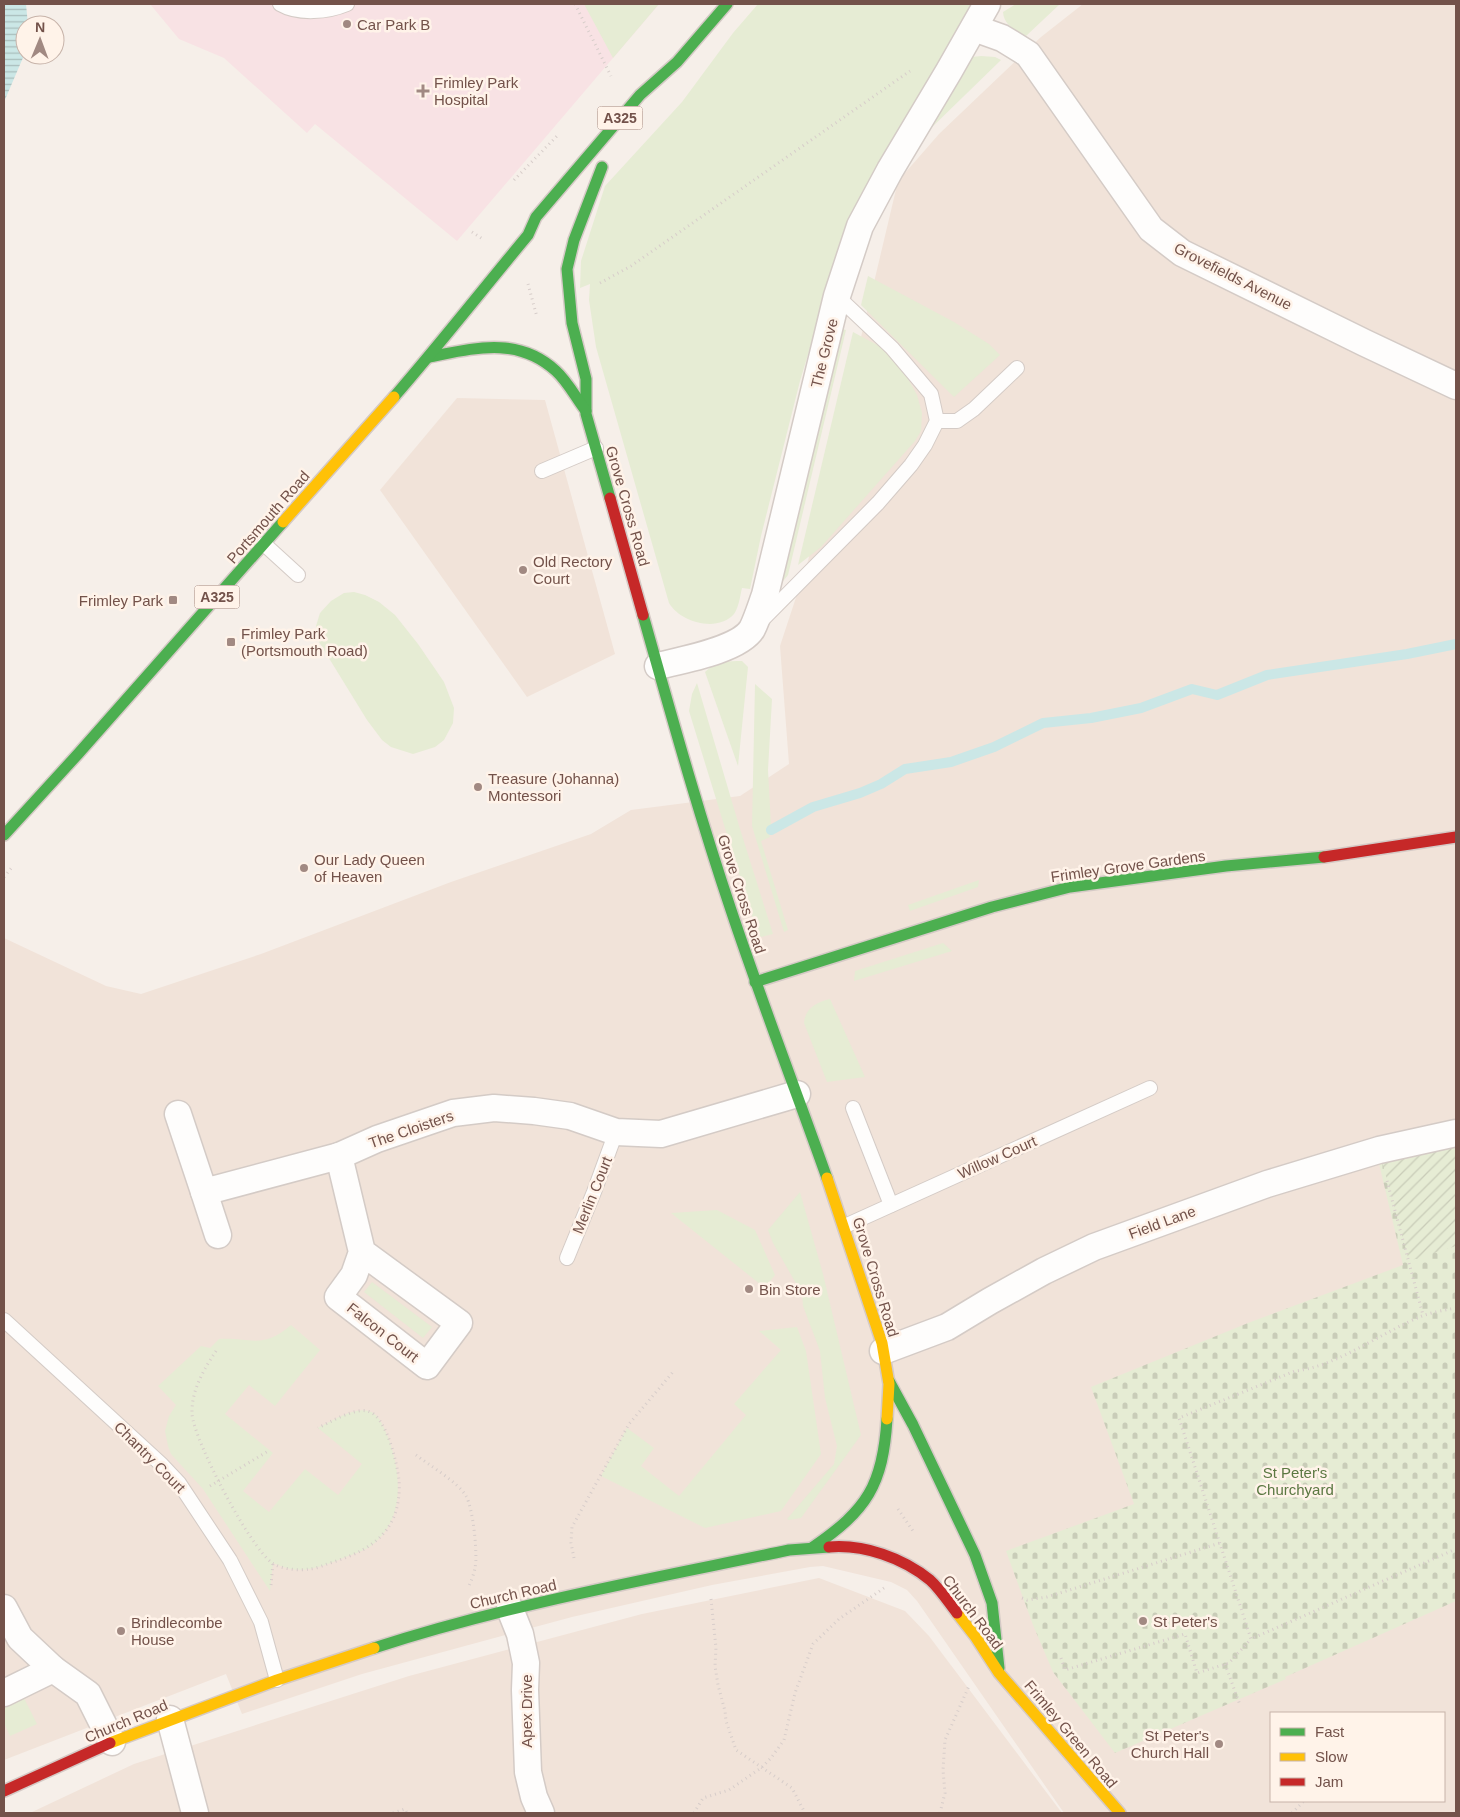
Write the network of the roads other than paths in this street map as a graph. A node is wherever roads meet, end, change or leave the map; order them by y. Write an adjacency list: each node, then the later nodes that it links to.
1 (280, 4): 2 (lane)
2 (347, 4)
3 (727, 4): 6 (main road, Portsmouth Road / A325)
4 (987, 4): 5 (street, The Grove)
5 (974, 28): 11 (street, The Grove); 14 (street, Grovefields Avenue)
6 (677, 62): 7 (main road, Portsmouth Road / A325); 10 (main road, Portsmouth Road / A325)
7 (661, 92)
8 (583, 188): 15 (main road, Grove Cross Road)
9 (544, 231): 10 (main road)
10 (528, 235): 12 (main road, Portsmouth Road / A325)
11 (838, 296): 16 (lane); 21 (street, The Grove)
12 (429, 357): 15 (main road, Grove Cross Road); 19 (main road, Portsmouth Road / A325)
13 (1017, 368): 16 (lane)
14 (1456, 386)
15 (586, 411): 17 (main road, Grove Cross Road)
16 (937, 421): 21 (lane)
17 (596, 448): 18 (lane); 22 (main road, Grove Cross Road)
18 (542, 471)
19 (264, 544): 20 (lane); 23 (main road, Portsmouth Road / A325)
20 (298, 575)
21 (751, 630): 22 (street)
22 (658, 666): 25 (main road, Grove Cross Road)
23 (4, 835)
24 (1456, 837): 25 (main road, Frimley Grove Gardens)
25 (755, 982): 27 (main road, Grove Cross Road)
26 (1150, 1088): 34 (lane, Willow Court)
27 (796, 1094): 30 (street, The Cloisters); 35 (main road, Grove Cross Road)
28 (853, 1108): 34 (lane)
29 (178, 1114): 33 (street)
30 (616, 1132): 32 (street, The Cloisters); 38 (lane, Merlin Court)
31 (1456, 1133): 40 (street, Field Lane)
32 (339, 1156): 33 (street, The Cloisters); 37 (street)
33 (204, 1192): 36 (street)
34 (891, 1205): 35 (lane, Willow Court)
35 (845, 1226): 40 (main road, Grove Cross Road)
36 (218, 1235)
37 (362, 1252): 37 (street, Falcon Court)
38 (567, 1258)
39 (4, 1320): 47 (lane, Chantry Court)
40 (884, 1351): 41 (main road, Grove Cross Road)
41 (890, 1381): 42 (main road, Grove Cross Road); 46 (main road, Grove Cross Road)
42 (814, 1547): 44 (main road, Church Road); 46 (main road, Church Road)
43 (4, 1608): 45 (street)
44 (510, 1609): 47 (main road, Church Road); 53 (street, Apex Drive)
45 (54, 1669): 48 (street); 50 (street)
46 (999, 1673): 54 (main road, Frimley Green Road)
47 (277, 1680): 49 (main road, Church Road)
48 (4, 1693)
49 (170, 1718): 50 (main road, Church Road); 52 (street)
50 (112, 1742): 51 (main road, Church Road)
51 (4, 1791)
52 (195, 1813)
53 (541, 1813)
54 (1120, 1813)

